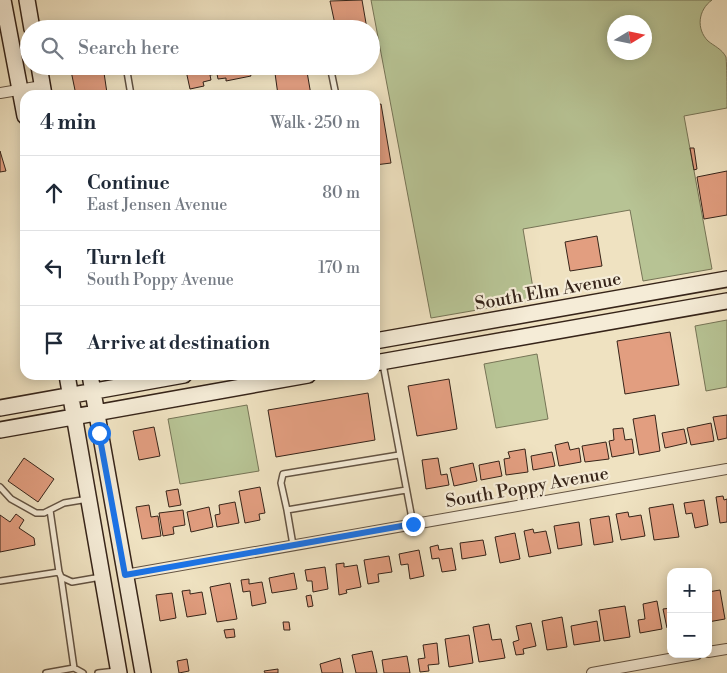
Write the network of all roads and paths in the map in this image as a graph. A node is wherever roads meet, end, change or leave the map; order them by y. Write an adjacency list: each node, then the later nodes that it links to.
1 (3, 0): 7 (main road)
2 (27, 0): 3 (main road)
3 (30, 20)
4 (40, 75): 8 (main road)
5 (128, 75): 9 (lane)
6 (332, 75): 10 (lane)
7 (20, 90): 8 (street); 11 (street)
8 (43, 90)
9 (130, 90)
10 (335, 90)
11 (0, 93)
12 (727, 279): 14 (main road, South Elm Avenue)
13 (727, 301): 15 (main road)
14 (380, 340)
15 (380, 362)
16 (380, 367): 27 (lane)
17 (68, 380): 22 (main road)
18 (91, 380): 21 (main road)
19 (157, 380): 21 (main road)
20 (281, 380): 24 (main road)
21 (92, 392): 22 (main road); 24 (main road)
22 (71, 395): 23 (main road); 25 (main road)
23 (0, 408)
24 (96, 414): 25 (main road); 37 (main road)
25 (75, 418): 26 (main road); 31 (main road)
26 (0, 430)
27 (399, 455): 30 (lane); 33 (lane)
28 (727, 469): 34 (street, South Poppy Avenue)
29 (0, 487): 32 (lane)
30 (406, 490): 33 (lane); 34 (lane)
31 (89, 499): 32 (lane); 38 (main road)
32 (50, 510): 36 (lane)
33 (287, 510): 35 (lane)
34 (413, 524): 35 (street, South Poppy Avenue)
35 (293, 545): 37 (street, South Poppy Avenue)
36 (60, 574): 38 (lane); 39 (lane); 43 (lane)
37 (125, 575): 48 (main road)
38 (102, 577): 44 (main road)
39 (0, 581)
40 (727, 649): 41 (street)
41 (712, 651)
42 (675, 658): 49 (street)
43 (74, 668): 45 (lane); 46 (lane)
44 (120, 672): 47 (lane)
45 (46, 673)
46 (83, 673)
47 (98, 673)
48 (143, 673)
49 (592, 673)

